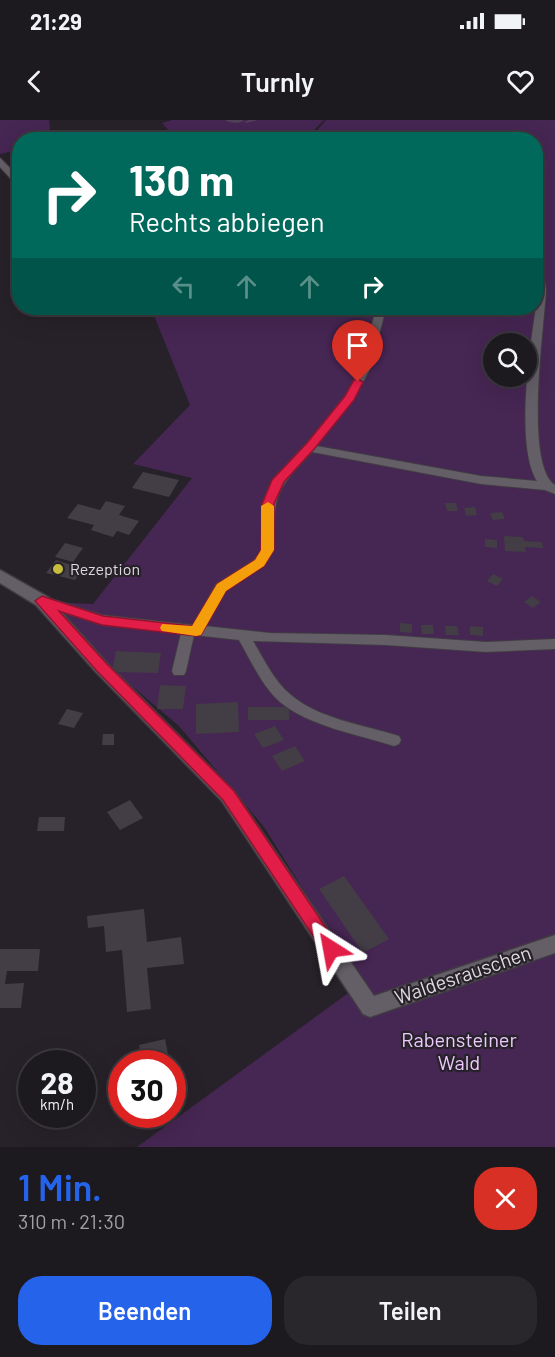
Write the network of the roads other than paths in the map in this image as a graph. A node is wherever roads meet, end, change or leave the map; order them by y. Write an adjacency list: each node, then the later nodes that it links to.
1 (0, 161): 2 (lane)
2 (12, 175)
3 (379, 315): 5 (lane)
4 (540, 315): 6 (lane)
5 (309, 448): 6 (lane); 9 (lane)
6 (551, 488)
7 (0, 576): 8 (street)
8 (42, 601): 9 (lane); 14 (street, Waldesrauschen)
9 (192, 631): 10 (lane); 12 (lane)
10 (243, 635): 11 (lane); 13 (lane)
11 (555, 644)
12 (179, 671)
13 (394, 740)
14 (555, 944)

